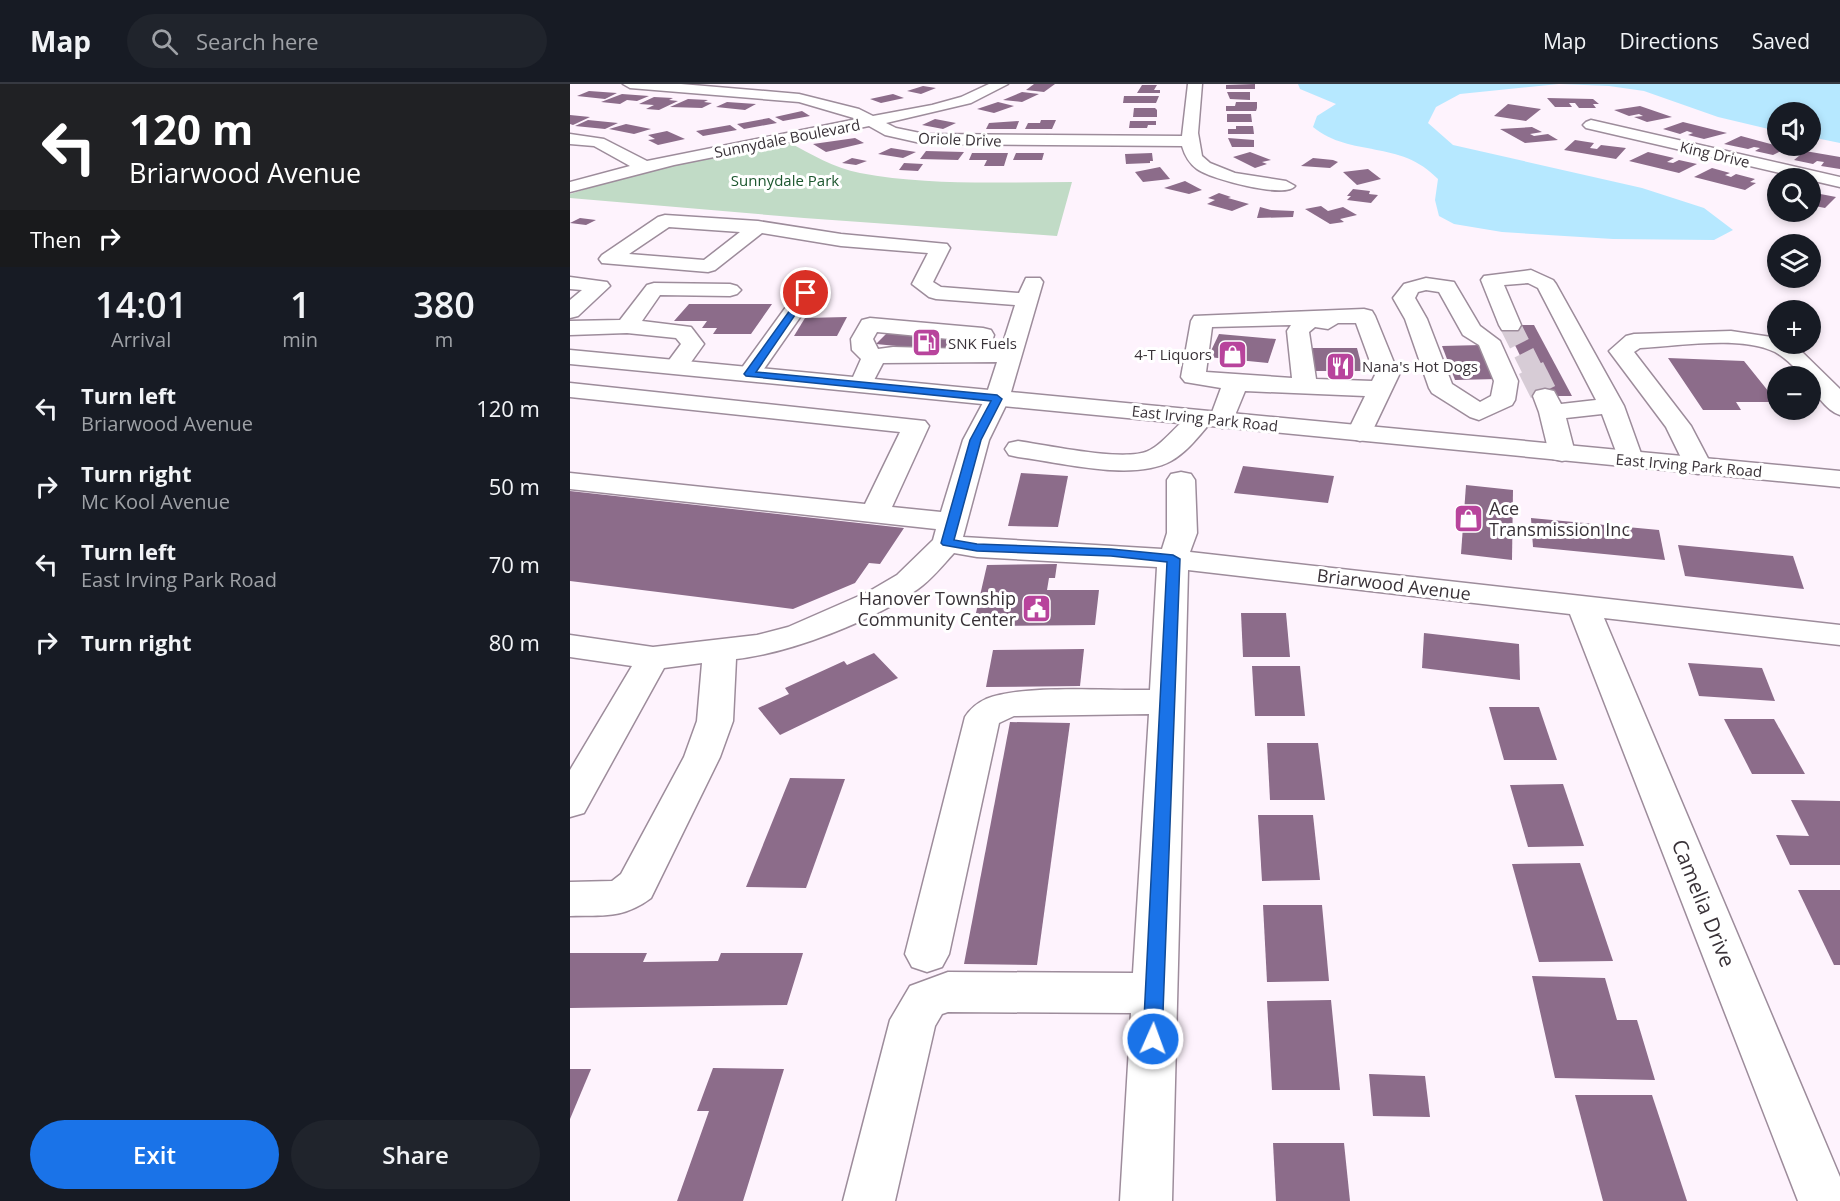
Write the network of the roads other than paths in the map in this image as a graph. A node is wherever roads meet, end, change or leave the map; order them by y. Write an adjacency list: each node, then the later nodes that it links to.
1 (630, 84): 6 (street, Oriole Drive)
2 (782, 84): 6 (street)
3 (981, 84): 7 (street, Sunnydale Boulevard)
4 (1001, 84): 7 (street, Sunnydale Boulevard)
5 (1195, 84): 10 (street)
6 (762, 94): 7 (street, Oriole Drive)
7 (866, 119): 10 (street, Oriole Drive); 11 (street, Sunnydale Boulevard)
8 (1591, 125): 13 (street, King Drive)
9 (570, 139): 11 (street)
10 (1191, 141): 14 (street)
11 (640, 164): 12 (street, Sunnydale Boulevard); 15 (street, Sunnydale Boulevard)
12 (570, 178)
13 (1840, 182)
14 (1286, 186)
15 (570, 187)
16 (712, 224): 17 (street); 18 (street); 18 (street)
17 (758, 227): 18 (street); 28 (street)
18 (659, 262)
19 (570, 283): 22 (street)
20 (730, 290): 24 (street)
21 (806, 293): 34 (street)
22 (570, 312)
23 (1284, 318): 27 (street); 35 (street); 36 (street)
24 (627, 326): 26 (street); 33 (street)
25 (1510, 326): 41 (street)
26 (570, 328)
27 (1371, 334): 36 (street); 39 (street)
28 (1009, 354): 29 (street); 40 (street)
29 (977, 355): 31 (street); 31 (street)
30 (570, 357): 32 (street, East Irving Park Road)
31 (874, 357): 37 (street)
32 (604, 360): 33 (street, East Irving Park Road); 38 (street)
33 (676, 367): 34 (street, East Irving Park Road)
34 (749, 374): 37 (street, East Irving Park Road)
35 (1235, 383): 36 (street); 44 (street)
36 (1294, 384): 39 (street)
37 (861, 385): 40 (street, East Irving Park Road)
38 (570, 388): 54 (street)
39 (1382, 388): 45 (street)
40 (997, 399): 44 (street, East Irving Park Road); 55 (street)
41 (1612, 406): 48 (street); 49 (street)
42 (1840, 407): 50 (street)
43 (1479, 412): 43 (street); 46 (street)
44 (1211, 419): 45 (street, East Irving Park Road); 47 (street)
45 (1360, 433): 46 (street, East Irving Park Road)
46 (1480, 445): 48 (street, East Irving Park Road)
47 (1018, 449)
48 (1562, 453): 49 (street, East Irving Park Road)
49 (1630, 459): 50 (street, East Irving Park Road)
50 (1698, 466): 51 (street, East Irving Park Road)
51 (1840, 479)
52 (1181, 480): 56 (street)
53 (570, 481): 54 (street, Briarwood Avenue)
54 (874, 514): 55 (street, Briarwood Avenue)
55 (951, 532): 56 (street, Briarwood Avenue); 60 (street)
56 (1173, 559): 57 (street, Briarwood Avenue); 62 (street)
57 (1583, 606): 58 (street, Briarwood Avenue); 69 (street, Camelia Drive)
58 (1840, 635)
59 (570, 646): 61 (street)
60 (720, 652): 61 (street); 64 (street)
61 (653, 658): 63 (street)
62 (1168, 702): 65 (street); 66 (street)
63 (570, 803)
64 (570, 899)
65 (927, 954)
66 (1155, 993): 67 (street); 68 (street)
67 (869, 1201)
68 (1146, 1201)
69 (1824, 1201)

